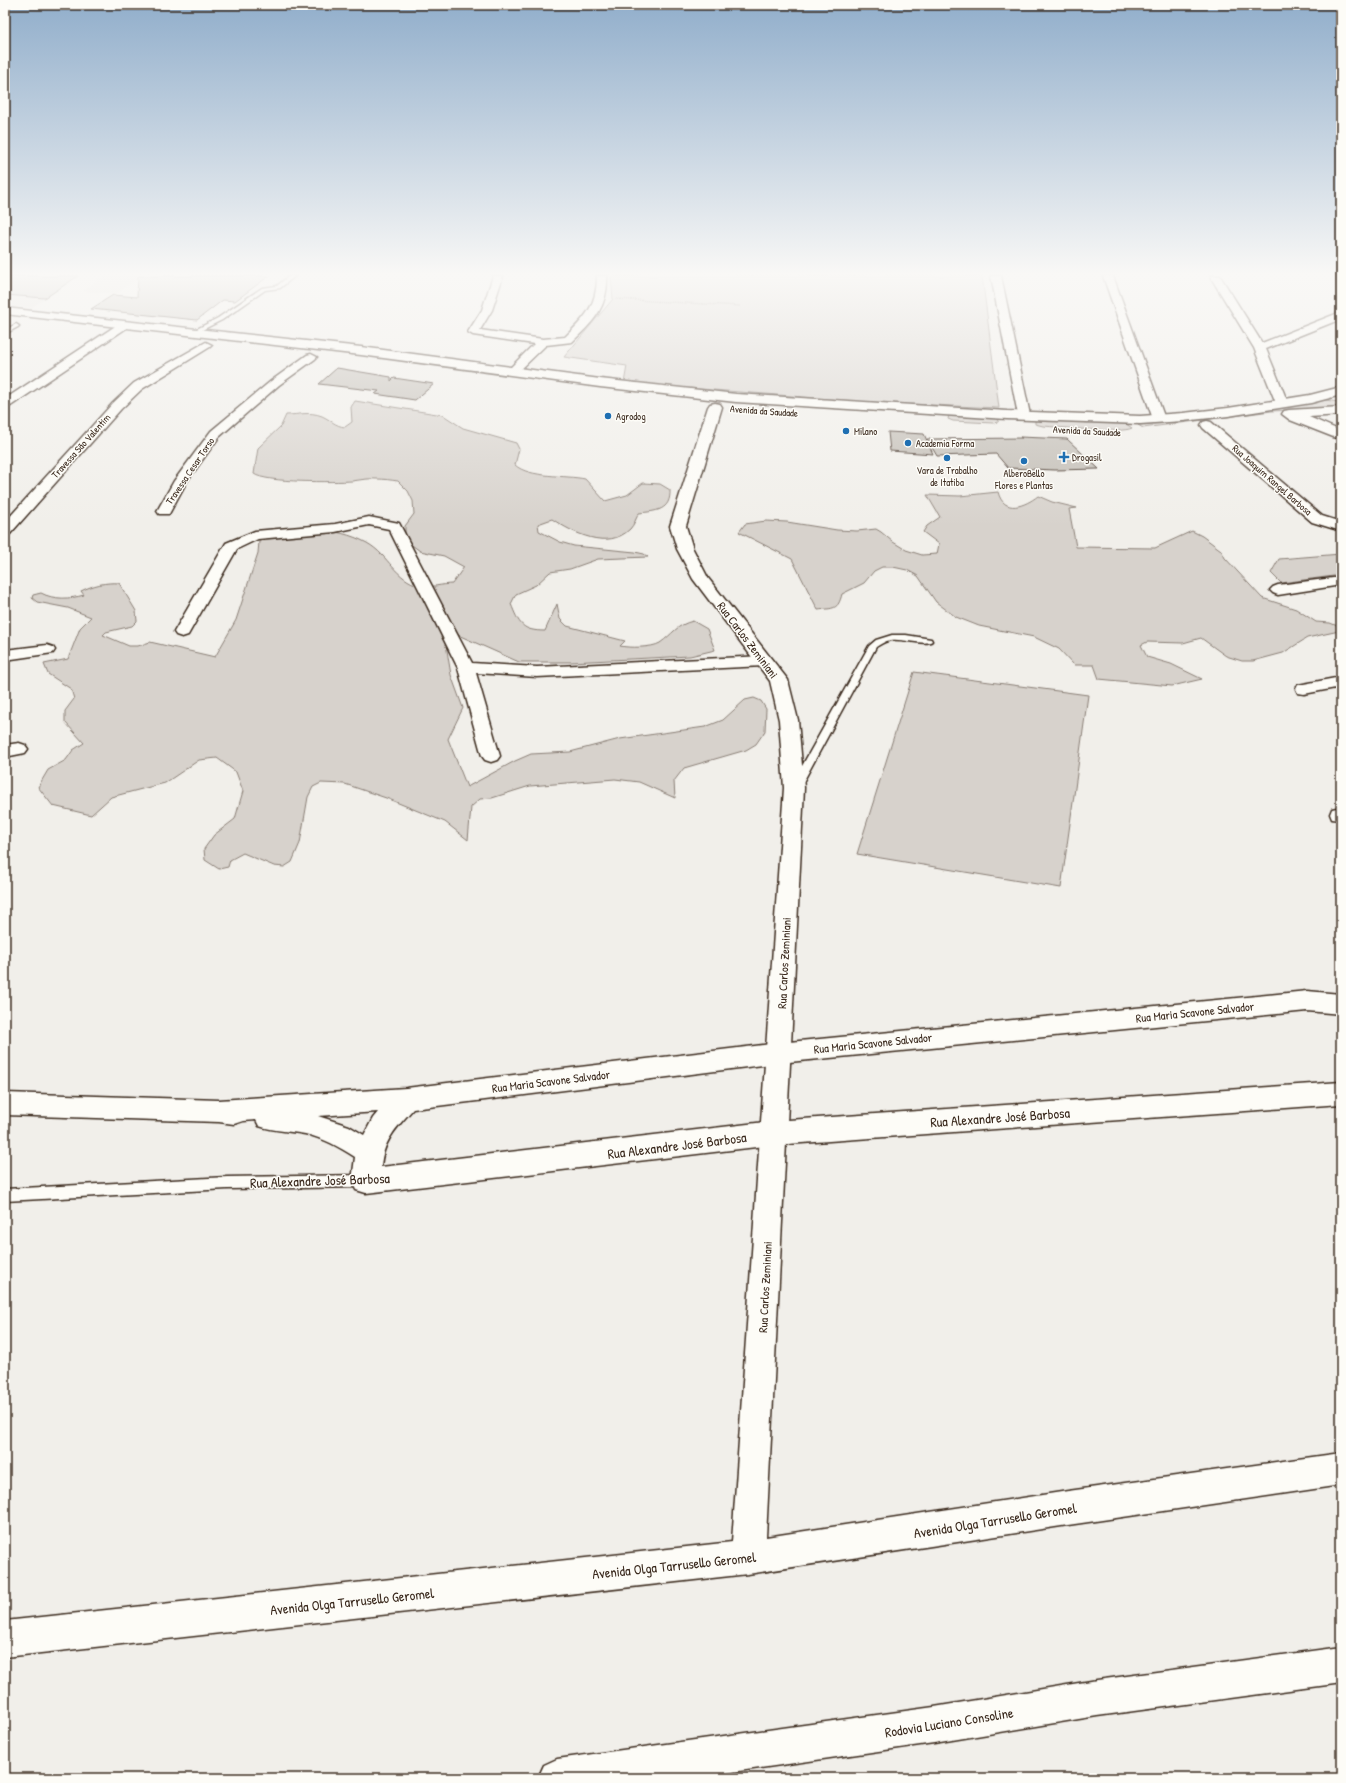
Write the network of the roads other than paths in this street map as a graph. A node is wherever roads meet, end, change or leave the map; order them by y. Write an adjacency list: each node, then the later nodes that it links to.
1 (74, 359): 16 (street)
2 (182, 359): 29 (street, Travessa São Valentim)
3 (308, 359): 27 (street, Travessa Cesar Torso)
4 (327, 359): 11 (main road)
5 (377, 359): 17 (main road, Avenida da Saudade)
6 (421, 359): 12 (main road, Avenida da Saudade)
7 (526, 359): 12 (street)
8 (1013, 359): 21 (street)
9 (1138, 359): 23 (street)
10 (1264, 359): 18 (street)
11 (340, 361)
12 (514, 372): 20 (main road, Avenida da Saudade)
13 (1341, 391): 14 (main road)
14 (1311, 399): 15 (main road); 18 (main road)
15 (1341, 399)
16 (5, 404)
17 (715, 407): 20 (main road, Avenida da Saudade); 36 (main road, Rua Carlos Zeminiani)
18 (1284, 409): 19 (main road); 23 (main road, Avenida da Saudade); 24 (main road, Avenida da Saudade); 26 (main road)
19 (1341, 411)
20 (893, 414): 22 (main road, Avenida da Saudade)
21 (1024, 415): 22 (main road, Avenida da Saudade); 23 (main road, Avenida da Saudade); 25 (main road)
22 (942, 417): 25 (main road, Avenida da Saudade)
23 (1159, 419)
24 (1207, 425): 25 (main road, Avenida da Saudade); 28 (street, Rua Joaquim Rangel Barbosa)
25 (1009, 427)
26 (1341, 436)
27 (164, 511)
28 (1341, 527)
29 (5, 531)
30 (1341, 581): 31 (street)
31 (1278, 590)
32 (182, 632): 37 (street)
33 (928, 641): 41 (lane)
34 (47, 650): 35 (street)
35 (5, 655)
36 (764, 661): 37 (street); 41 (main road, Rua Carlos Zeminiani)
37 (466, 668): 40 (street)
38 (1341, 682): 39 (street)
39 (1304, 689)
40 (491, 756)
41 (794, 788): 43 (main road, Rua Carlos Zeminiani)
42 (1341, 1004): 43 (main road, Rua Maria Scavone Salvador)
43 (779, 1053): 45 (main road, Rua Maria Scavone Salvador); 48 (main road, Rua Carlos Zeminiani)
44 (1341, 1093): 48 (main road, Rua Alexandre José Barbosa)
45 (406, 1099): 47 (main road, Rua Maria Scavone Salvador); 49 (main road)
46 (5, 1104): 47 (main road)
47 (219, 1111): 49 (main road)
48 (774, 1133): 50 (main road, Rua Alexandre José Barbosa); 53 (main road, Rua Carlos Zeminiani)
49 (369, 1152): 50 (main road)
50 (366, 1181): 51 (lane, Rua Alexandre José Barbosa)
51 (10, 1195)
52 (1341, 1469): 53 (main road, Avenida Olga Tarrusello Geromel)
53 (748, 1557): 54 (main road, Avenida Olga Tarrusello Geromel)
54 (5, 1639)
55 (1341, 1665): 56 (main road, Rodovia Luciano Consoline)
56 (557, 1778)

